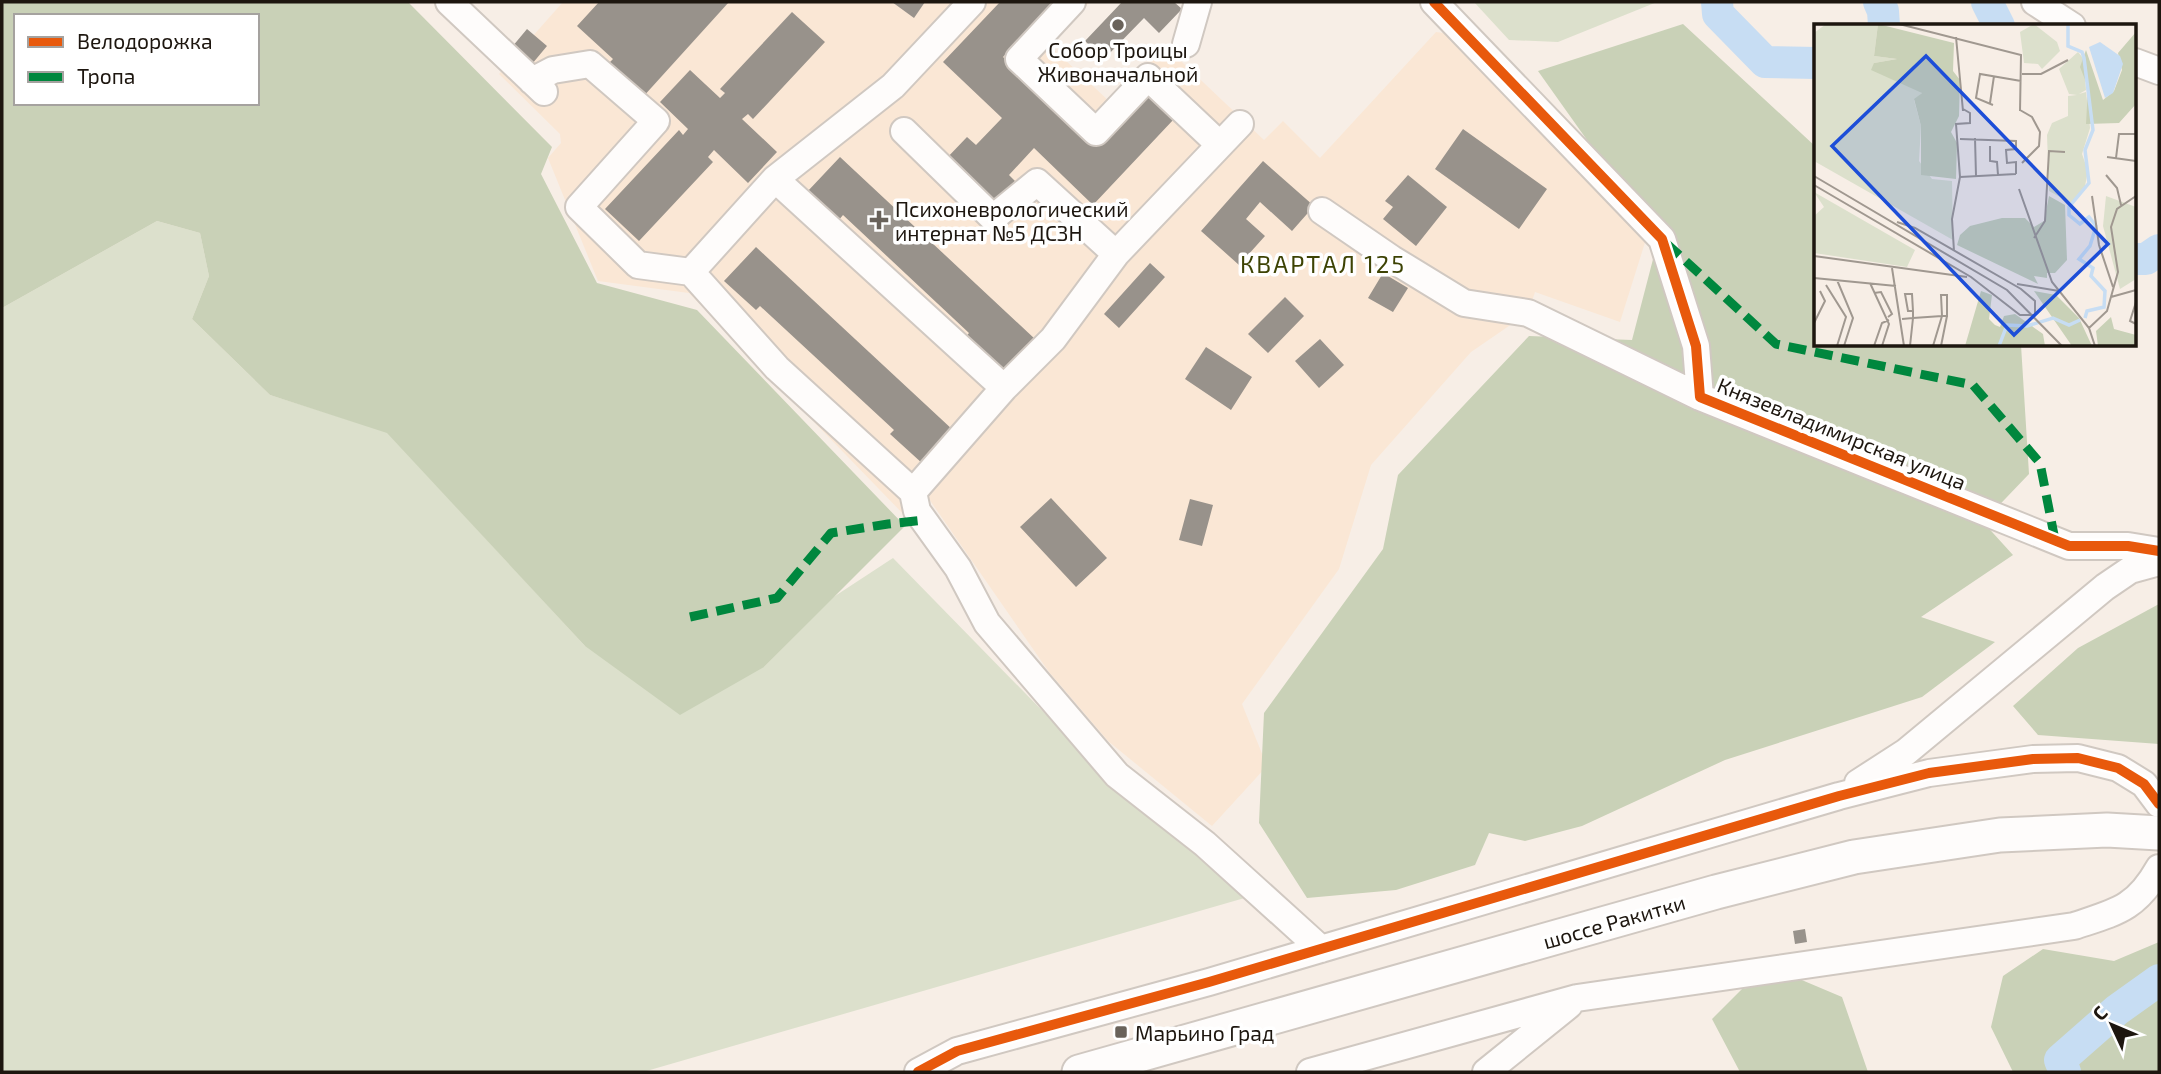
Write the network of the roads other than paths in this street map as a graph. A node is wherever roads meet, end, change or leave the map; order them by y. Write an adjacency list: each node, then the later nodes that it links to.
1 (449, 2): 17 (street)
2 (972, 2): 14 (street)
3 (1072, 2): 13 (street)
4 (1198, 2): 8 (street)
5 (1434, 2): 19 (street, Князевладимирская улица)
6 (2035, 2): 7 (street)
7 (2069, 24)
8 (1186, 44)
9 (2136, 62): 10 (street)
10 (2159, 71)
11 (1240, 124): 13 (street)
12 (904, 131): 16 (street)
13 (1220, 145): 16 (street)
14 (775, 178): 17 (street); 18 (street)
15 (1322, 211): 19 (street)
16 (1116, 254): 18 (street)
17 (691, 272): 20 (street)
18 (1004, 388): 20 (street)
19 (1700, 397): 21 (street, Князевладимирская улица)
20 (913, 492): 29 (street)
21 (2069, 546): 22 (street, Князевладимирская улица); 24 (street)
22 (2159, 551)
23 (2159, 562): 24 (street)
24 (2105, 587): 25 (street)
25 (1839, 796): 26 (street); 29 (street)
26 (2159, 804)
27 (2159, 833): 32 (main road, шоссе Ракитки)
28 (2159, 868): 30 (street)
29 (1321, 949): 31 (street)
30 (1577, 998): 33 (street); 34 (street)
31 (918, 1072)
32 (1079, 1072)
33 (1310, 1072)
34 (1486, 1072)

